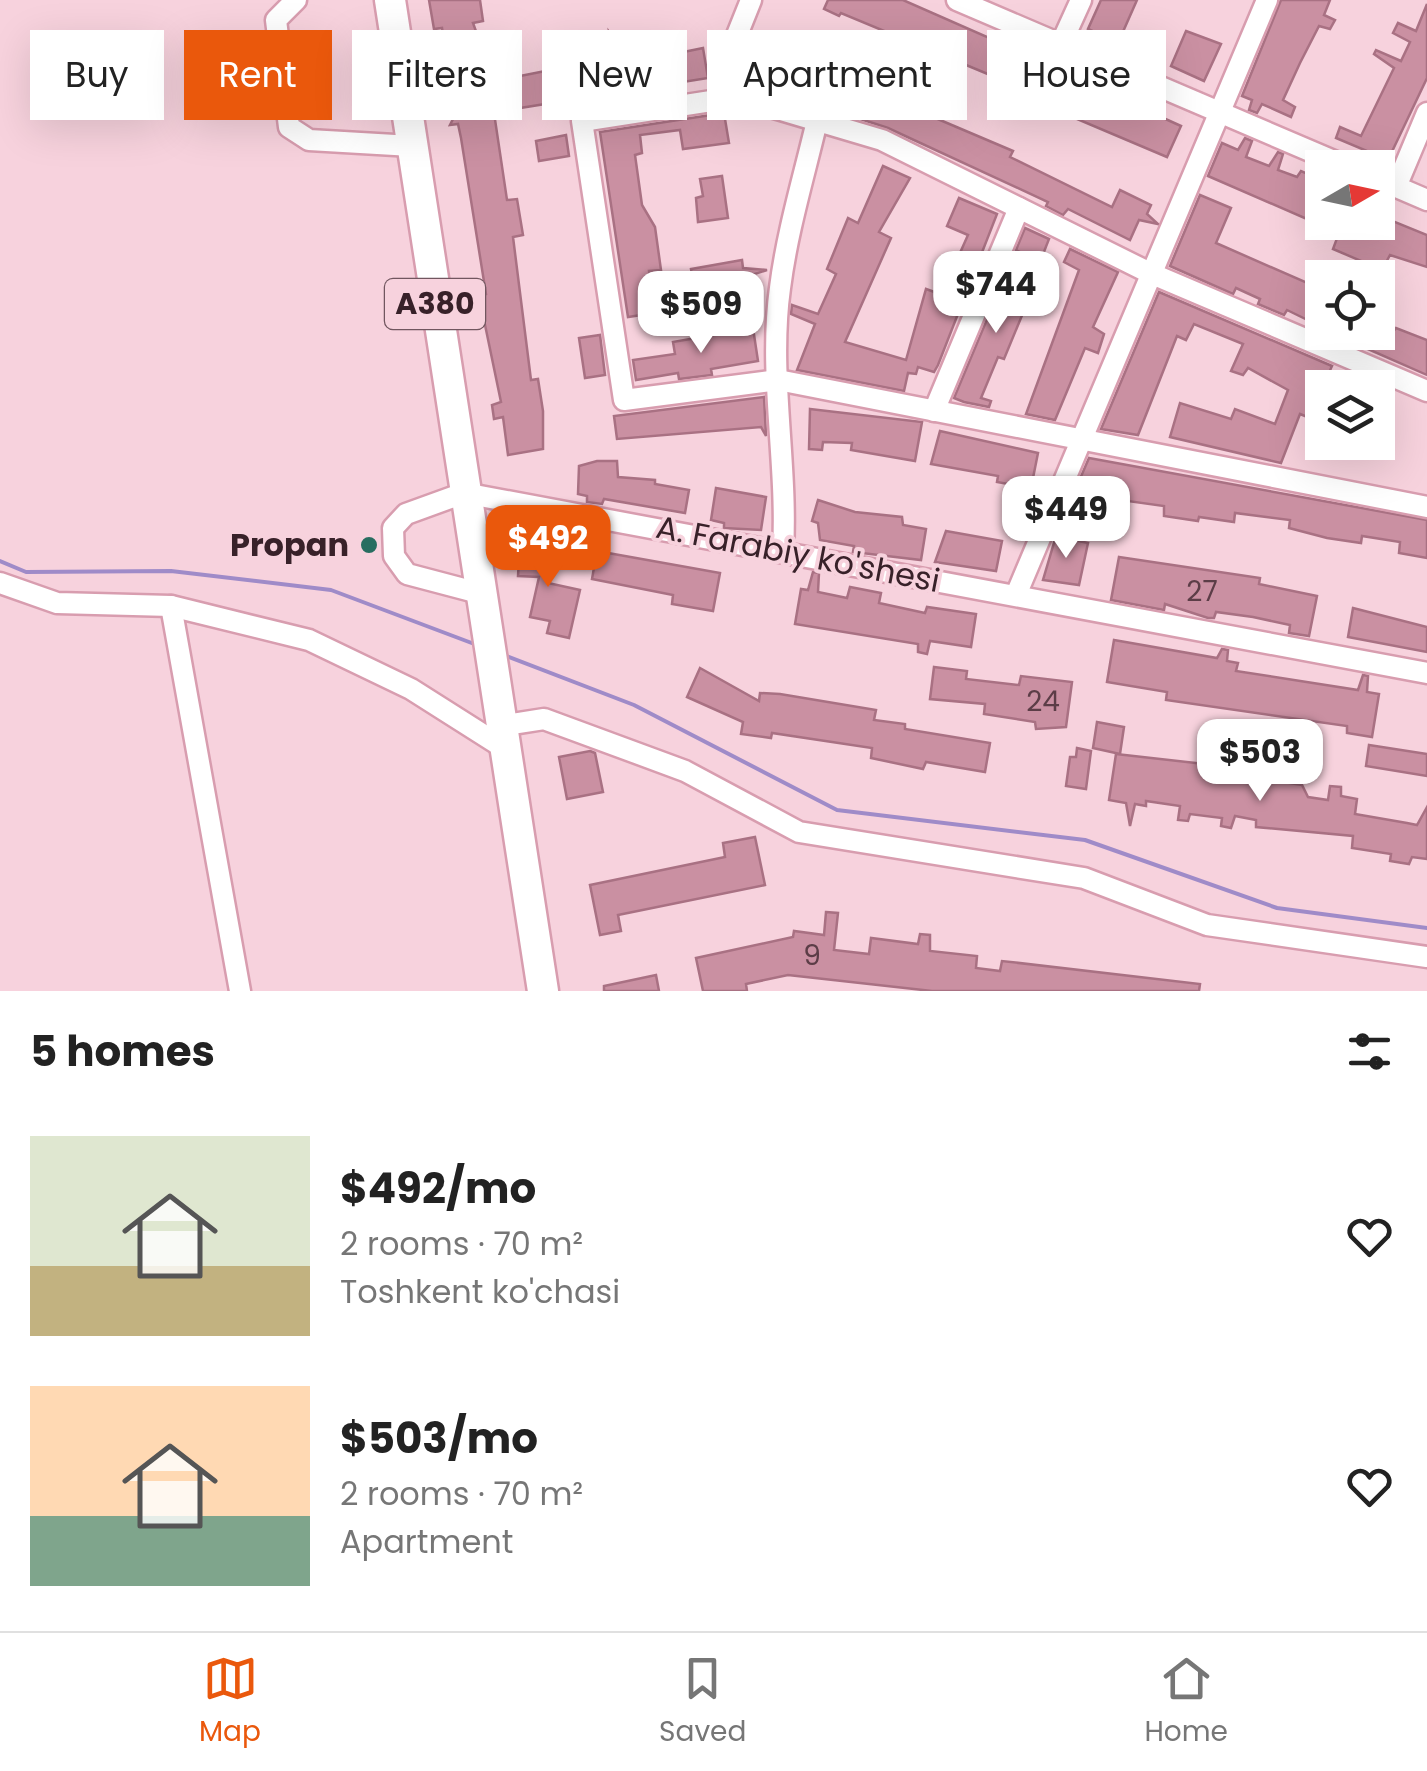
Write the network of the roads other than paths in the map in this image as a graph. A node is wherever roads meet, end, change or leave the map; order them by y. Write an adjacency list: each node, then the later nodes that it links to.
1 (296, 0): 16 (street)
2 (390, 0): 16 (highway, A380)
3 (751, 0): 7 (street)
4 (957, 0): 8 (street)
5 (1080, 0): 9 (street)
6 (1267, 0): 12 (street)
7 (739, 30)
8 (1028, 30)
9 (1067, 30)
10 (1166, 89): 12 (street)
11 (707, 102): 23 (street)
12 (1218, 112): 17 (street); 22 (street)
13 (1427, 112): 18 (street)
14 (813, 120): 15 (street)
15 (816, 121): 21 (street); 23 (street)
16 (412, 146): 27 (highway, A380)
17 (1308, 150)
18 (1395, 169)
19 (1395, 186): 20 (street)
20 (1427, 200)
21 (1019, 208): 22 (street); 25 (street)
22 (1150, 274): 24 (street); 26 (street)
23 (778, 380): 25 (street); 29 (street)
24 (1427, 392)
25 (934, 411): 26 (street)
26 (1081, 440): 28 (street); 31 (street)
27 (464, 493): 29 (street, A. Farabiy ko'shesi); 32 (highway, A380); 32 (street)
28 (1427, 507)
29 (783, 551): 31 (street, A. Farabiy ko'shesi)
30 (0, 584): 33 (street)
31 (1016, 595): 34 (street, A. Farabiy ko'shesi)
32 (480, 600): 35 (highway, A380)
33 (171, 606): 35 (street); 37 (street)
34 (1427, 673)
35 (502, 737): 36 (street); 38 (highway, A380)
36 (1427, 956)
37 (240, 991)
38 (543, 991)

